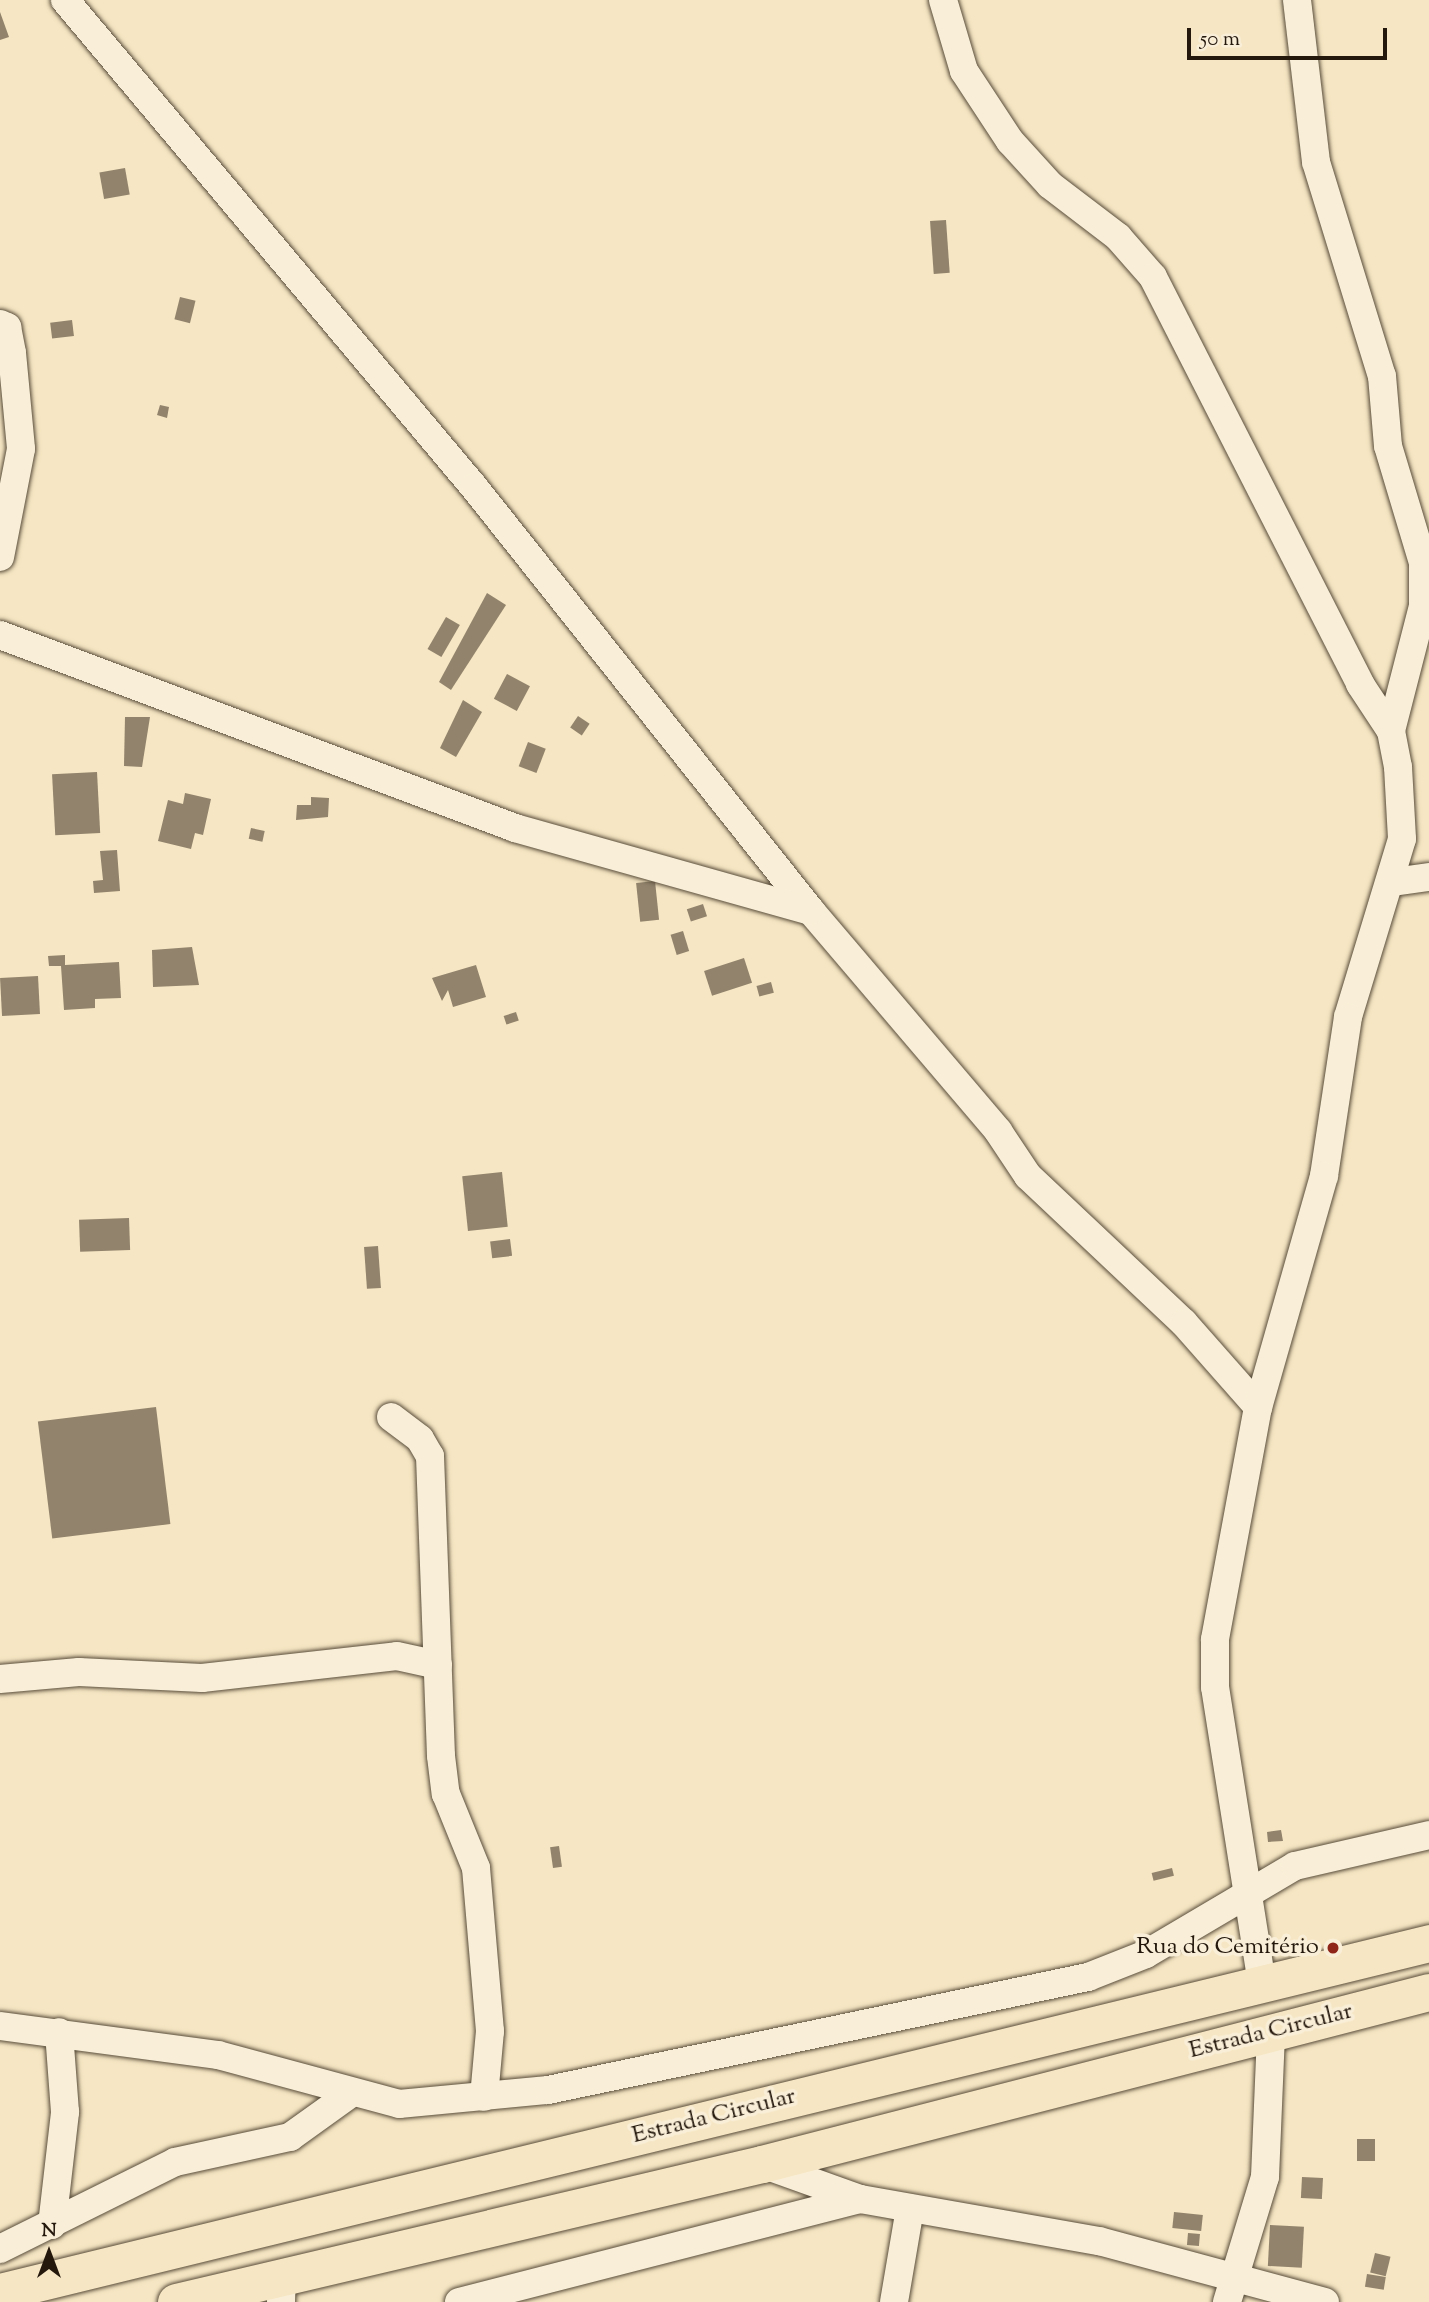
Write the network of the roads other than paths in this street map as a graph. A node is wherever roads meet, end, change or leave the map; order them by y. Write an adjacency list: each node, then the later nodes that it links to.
1 (65, 0): 10 (street)
2 (943, 0): 7 (street)
3 (1297, 0): 7 (street)
4 (0, 324): 5 (street)
5 (0, 557)
6 (0, 635): 10 (street)
7 (1391, 731): 9 (street)
8 (1429, 877): 9 (street)
9 (1393, 882): 11 (street)
10 (811, 911): 11 (street)
11 (1258, 1406): 16 (street)
12 (391, 1417): 13 (street)
13 (438, 1665): 14 (street); 24 (street)
14 (0, 1679)
15 (1429, 1835): 16 (street)
16 (1251, 1890): 18 (street); 24 (street)
17 (1429, 1943): 18 (main road, Estrada Circular)
18 (1262, 1984): 32 (main road, Estrada Circular)
19 (1429, 1992): 21 (main road, Estrada Circular)
20 (0, 2026): 22 (street)
21 (1271, 2031): 25 (main road, Estrada Circular); 31 (street)
22 (59, 2032): 23 (street); 28 (street)
23 (350, 2094): 24 (street); 28 (street)
24 (484, 2097)
25 (762, 2164): 26 (street); 30 (main road, Estrada Circular)
26 (860, 2199): 27 (street); 34 (street)
27 (910, 2208): 31 (street); 35 (street)
28 (52, 2225): 29 (street)
29 (0, 2249)
30 (281, 2289): 33 (main road, Estrada Circular)
31 (1232, 2290): 36 (street)
32 (0, 2292)
33 (176, 2302)
34 (458, 2302)
35 (894, 2302)
36 (1325, 2302)

